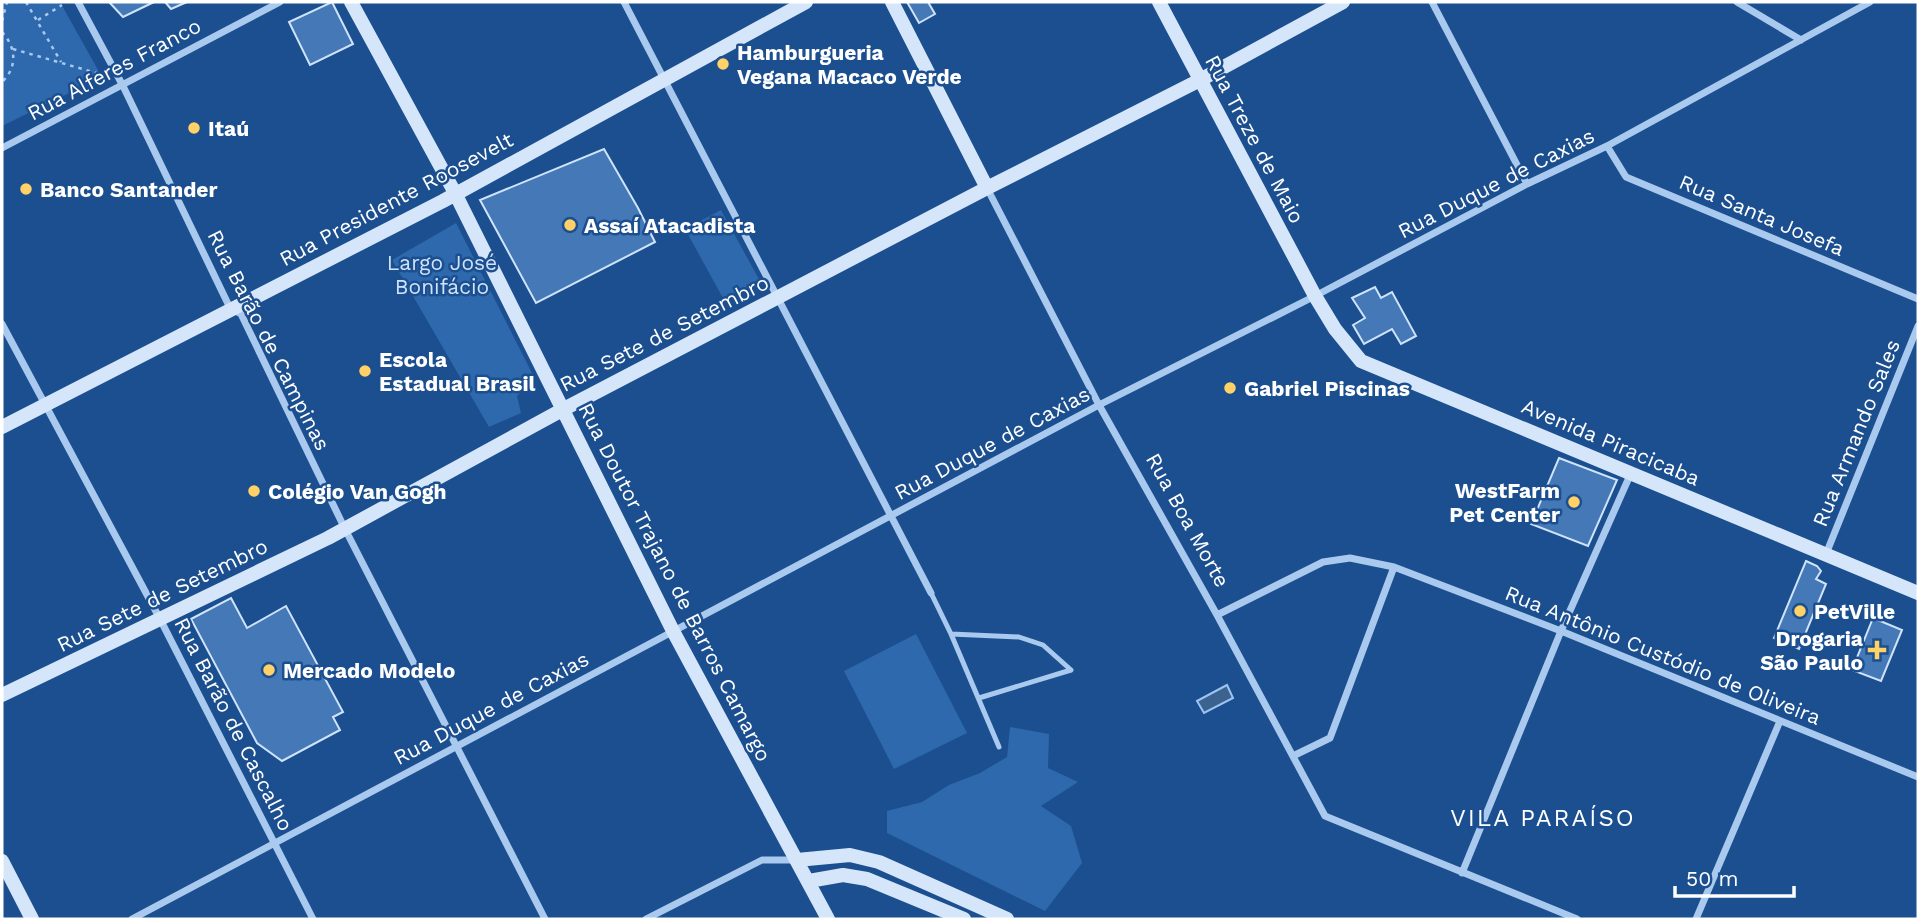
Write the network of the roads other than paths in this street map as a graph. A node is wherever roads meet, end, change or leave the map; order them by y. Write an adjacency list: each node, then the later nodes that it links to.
1 (78, 2): 15 (street, Rua Barão de Campinas)
2 (280, 2): 15 (street, Rua Alferes Franco)
3 (351, 2): 20 (main road, Rua Doutor Trajano de Barros Camargo)
4 (624, 2): 13 (street)
5 (806, 2): 13 (main road, Rua Presidente Roosevelt)
6 (892, 2): 19 (main road, Rua Boa Morte)
7 (1159, 2): 14 (main road, Rua Treze de Maio)
8 (1343, 2): 14 (main road, Rua Sete de Setembro)
9 (1432, 2): 18 (street)
10 (1737, 2): 12 (street)
11 (1870, 2): 12 (street, Rua Duque de Caxias)
12 (1801, 40): 16 (street, Rua Duque de Caxias)
13 (664, 79): 20 (main road, Rua Presidente Roosevelt); 22 (street)
14 (1199, 80): 19 (main road, Rua Sete de Setembro); 21 (main road, Rua Treze de Maio)
15 (123, 86): 17 (street, Rua Alferes Franco); 24 (street, Rua Barão de Campinas)
16 (1606, 146): 18 (street, Rua Duque de Caxias); 23 (street, Rua Santa Josefa)
17 (2, 148)
18 (1527, 184): 21 (street, Rua Duque de Caxias)
19 (986, 188): 22 (main road, Rua Sete de Setembro); 27 (street, Rua Boa Morte)
20 (455, 193): 24 (main road, Rua Presidente Roosevelt); 29 (main road, Rua Doutor Trajano de Barros Camargo)
21 (1315, 296): 27 (street, Rua Duque de Caxias); 31 (main road, Avenida Piracicaba)
22 (778, 298): 29 (main road, Rua Sete de Setembro); 32 (street)
23 (1918, 299)
24 (230, 308): 28 (main road, Rua Presidente Roosevelt); 33 (street, Rua Barão de Campinas)
25 (2, 324): 28 (street, Rua Barão de Cascalho)
26 (1918, 326): 34 (street, Rua Armando Sales)
27 (1099, 405): 32 (street, Rua Duque de Caxias); 38 (street, Rua Boa Morte)
28 (44, 406): 30 (main road, Rua Presidente Roosevelt); 39 (street, Rua Barão de Cascalho)
29 (562, 410): 33 (main road, Rua Sete de Setembro); 40 (main road, Rua Doutor Trajano de Barros Camargo)
30 (2, 427)
31 (1631, 473): 34 (main road, Avenida Piracicaba); 41 (street)
32 (892, 517): 36 (street); 40 (street, Rua Duque de Caxias)
33 (344, 527): 39 (main road, Rua Sete de Setembro); 46 (street, Rua Barão de Campinas)
34 (1826, 554): 37 (main road, Avenida Piracicaba)
35 (1394, 567): 38 (street, Rua Antônio Custódio de Oliveira); 41 (street, Rua Antônio Custódio de Oliveira); 48 (street)
36 (931, 593): 42 (lane)
37 (1918, 593)
38 (1217, 615): 48 (street, Rua Boa Morte)
39 (160, 619): 43 (main road, Rua Sete de Setembro); 50 (street, Rua Barão de Cascalho)
40 (673, 631): 46 (street, Rua Duque de Caxias); 51 (main road, Rua Doutor Trajano de Barros Camargo)
41 (1561, 631): 45 (street, Rua Antônio Custódio de Oliveira); 53 (street)
42 (951, 634): 44 (lane); 44 (lane)
43 (2, 695)
44 (979, 698): 47 (lane)
45 (1780, 720): 49 (street, Rua Antônio Custódio de Oliveira); 64 (street)
46 (457, 747): 50 (street, Rua Duque de Caxias); 58 (street, Rua Barão de Campinas)
47 (999, 747)
48 (1293, 756): 53 (street, Rua Boa Morte)
49 (1918, 778)
50 (274, 844): 56 (street, Rua Duque de Caxias); 57 (street, Rua Barão de Cascalho)
51 (797, 860): 54 (main road, Rua Doutor Trajano de Barros Camargo); 59 (street); 62 (main road)
52 (2, 861): 55 (main road)
53 (1462, 873): 63 (street, Rua Boa Morte)
54 (809, 881): 60 (main road, Rua Doutor Trajano de Barros Camargo); 61 (main road)
55 (32, 919)
56 (132, 919)
57 (313, 919)
58 (545, 919)
59 (646, 919)
60 (828, 919)
61 (964, 919)
62 (1007, 919)
63 (1577, 919)
64 (1696, 919)

